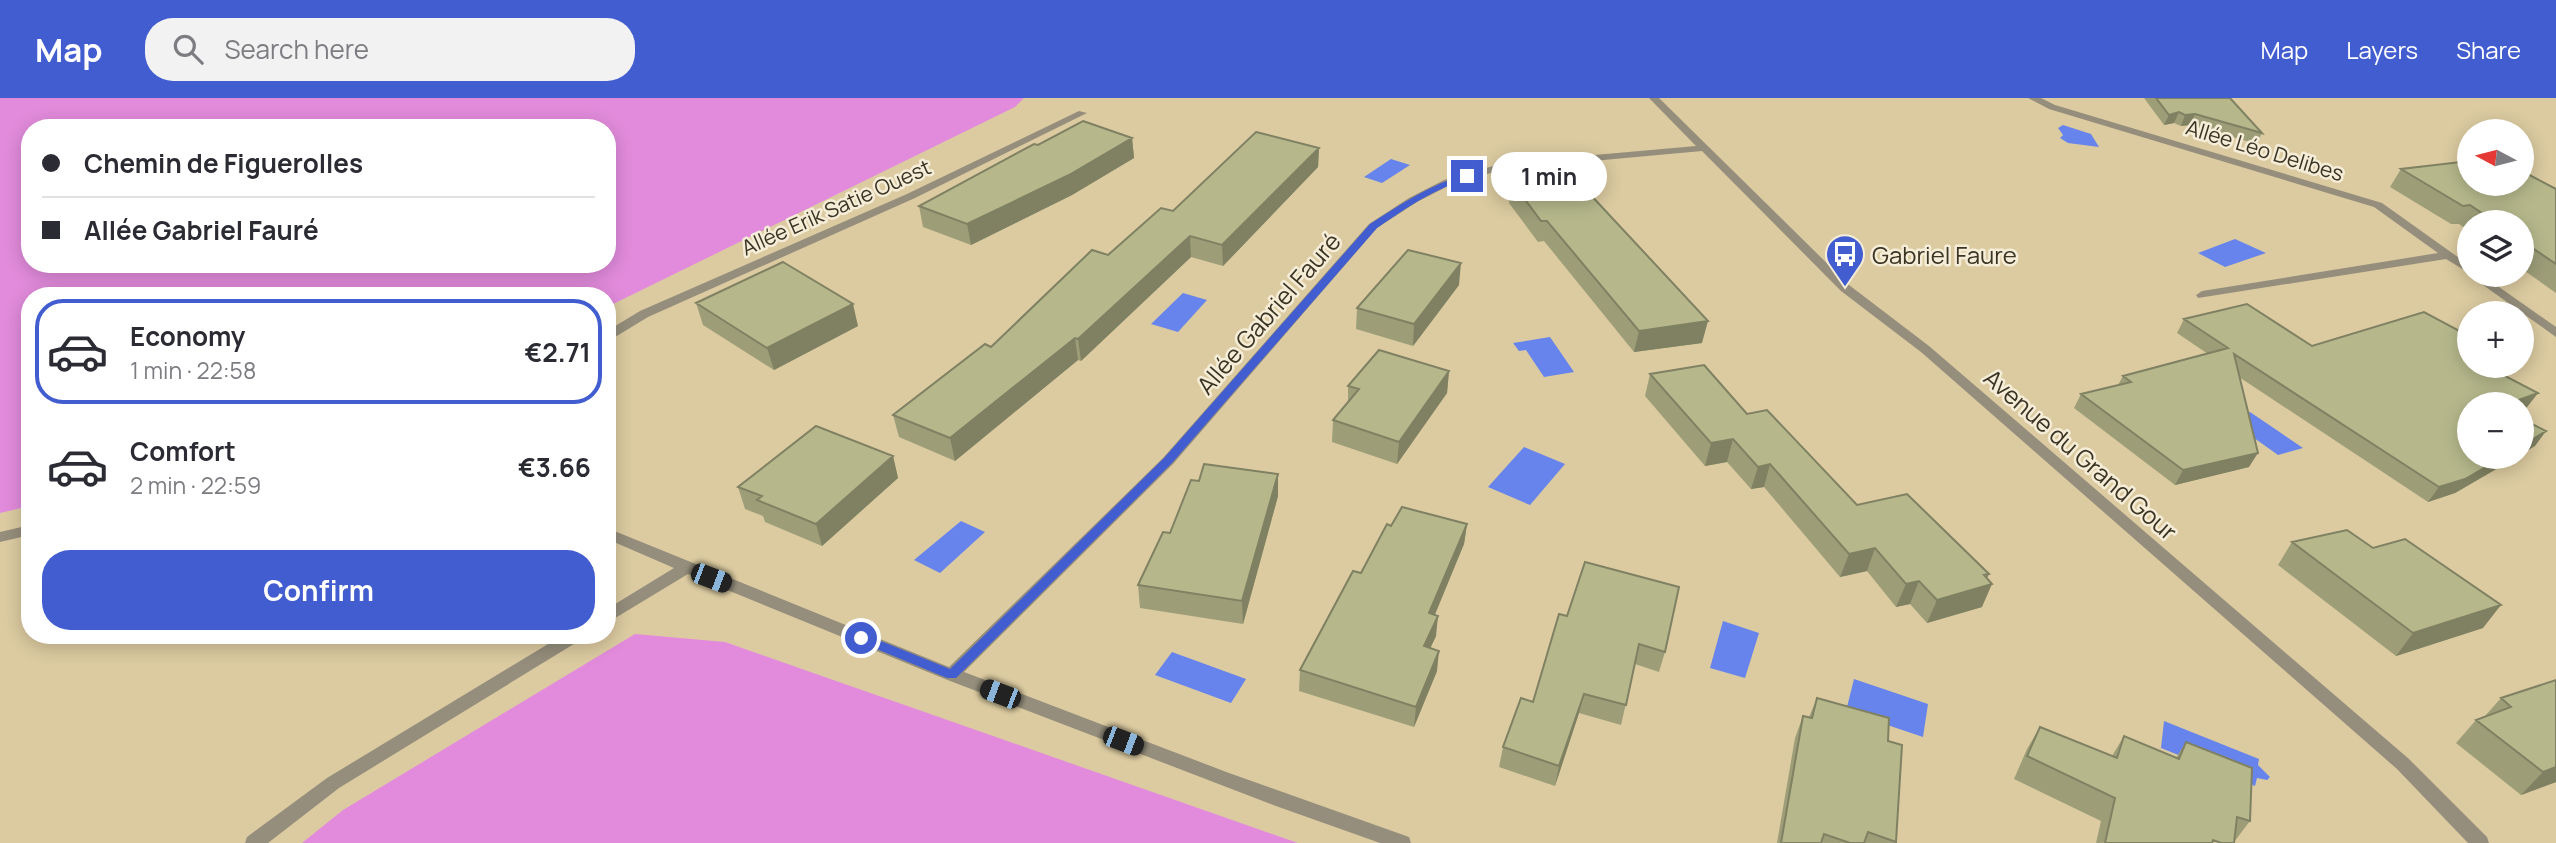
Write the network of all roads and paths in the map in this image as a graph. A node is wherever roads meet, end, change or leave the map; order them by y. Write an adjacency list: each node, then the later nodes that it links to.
1 (1654, 98): 4 (street, Avenue du Grand Gour)
2 (2033, 98): 5 (street, Allée Léo Delibes)
3 (1082, 113): 9 (street, Allée Erik Satie Ouest)
4 (1706, 148): 17 (street, Allée Gabriel Fauré); 20 (street, Avenue du Grand Gour)
5 (2447, 255): 6 (street, Allée Léo Delibes); 8 (street)
6 (2457, 262)
7 (2492, 287): 10 (street)
8 (2202, 295)
9 (616, 330)
10 (2556, 333)
11 (21, 532): 12 (street)
12 (0, 537)
13 (616, 537): 14 (street)
14 (686, 568): 15 (street); 17 (street)
15 (616, 611)
16 (561, 644): 18 (street)
17 (951, 675): 19 (street)
18 (254, 843)
19 (1402, 843)
20 (2480, 843)

